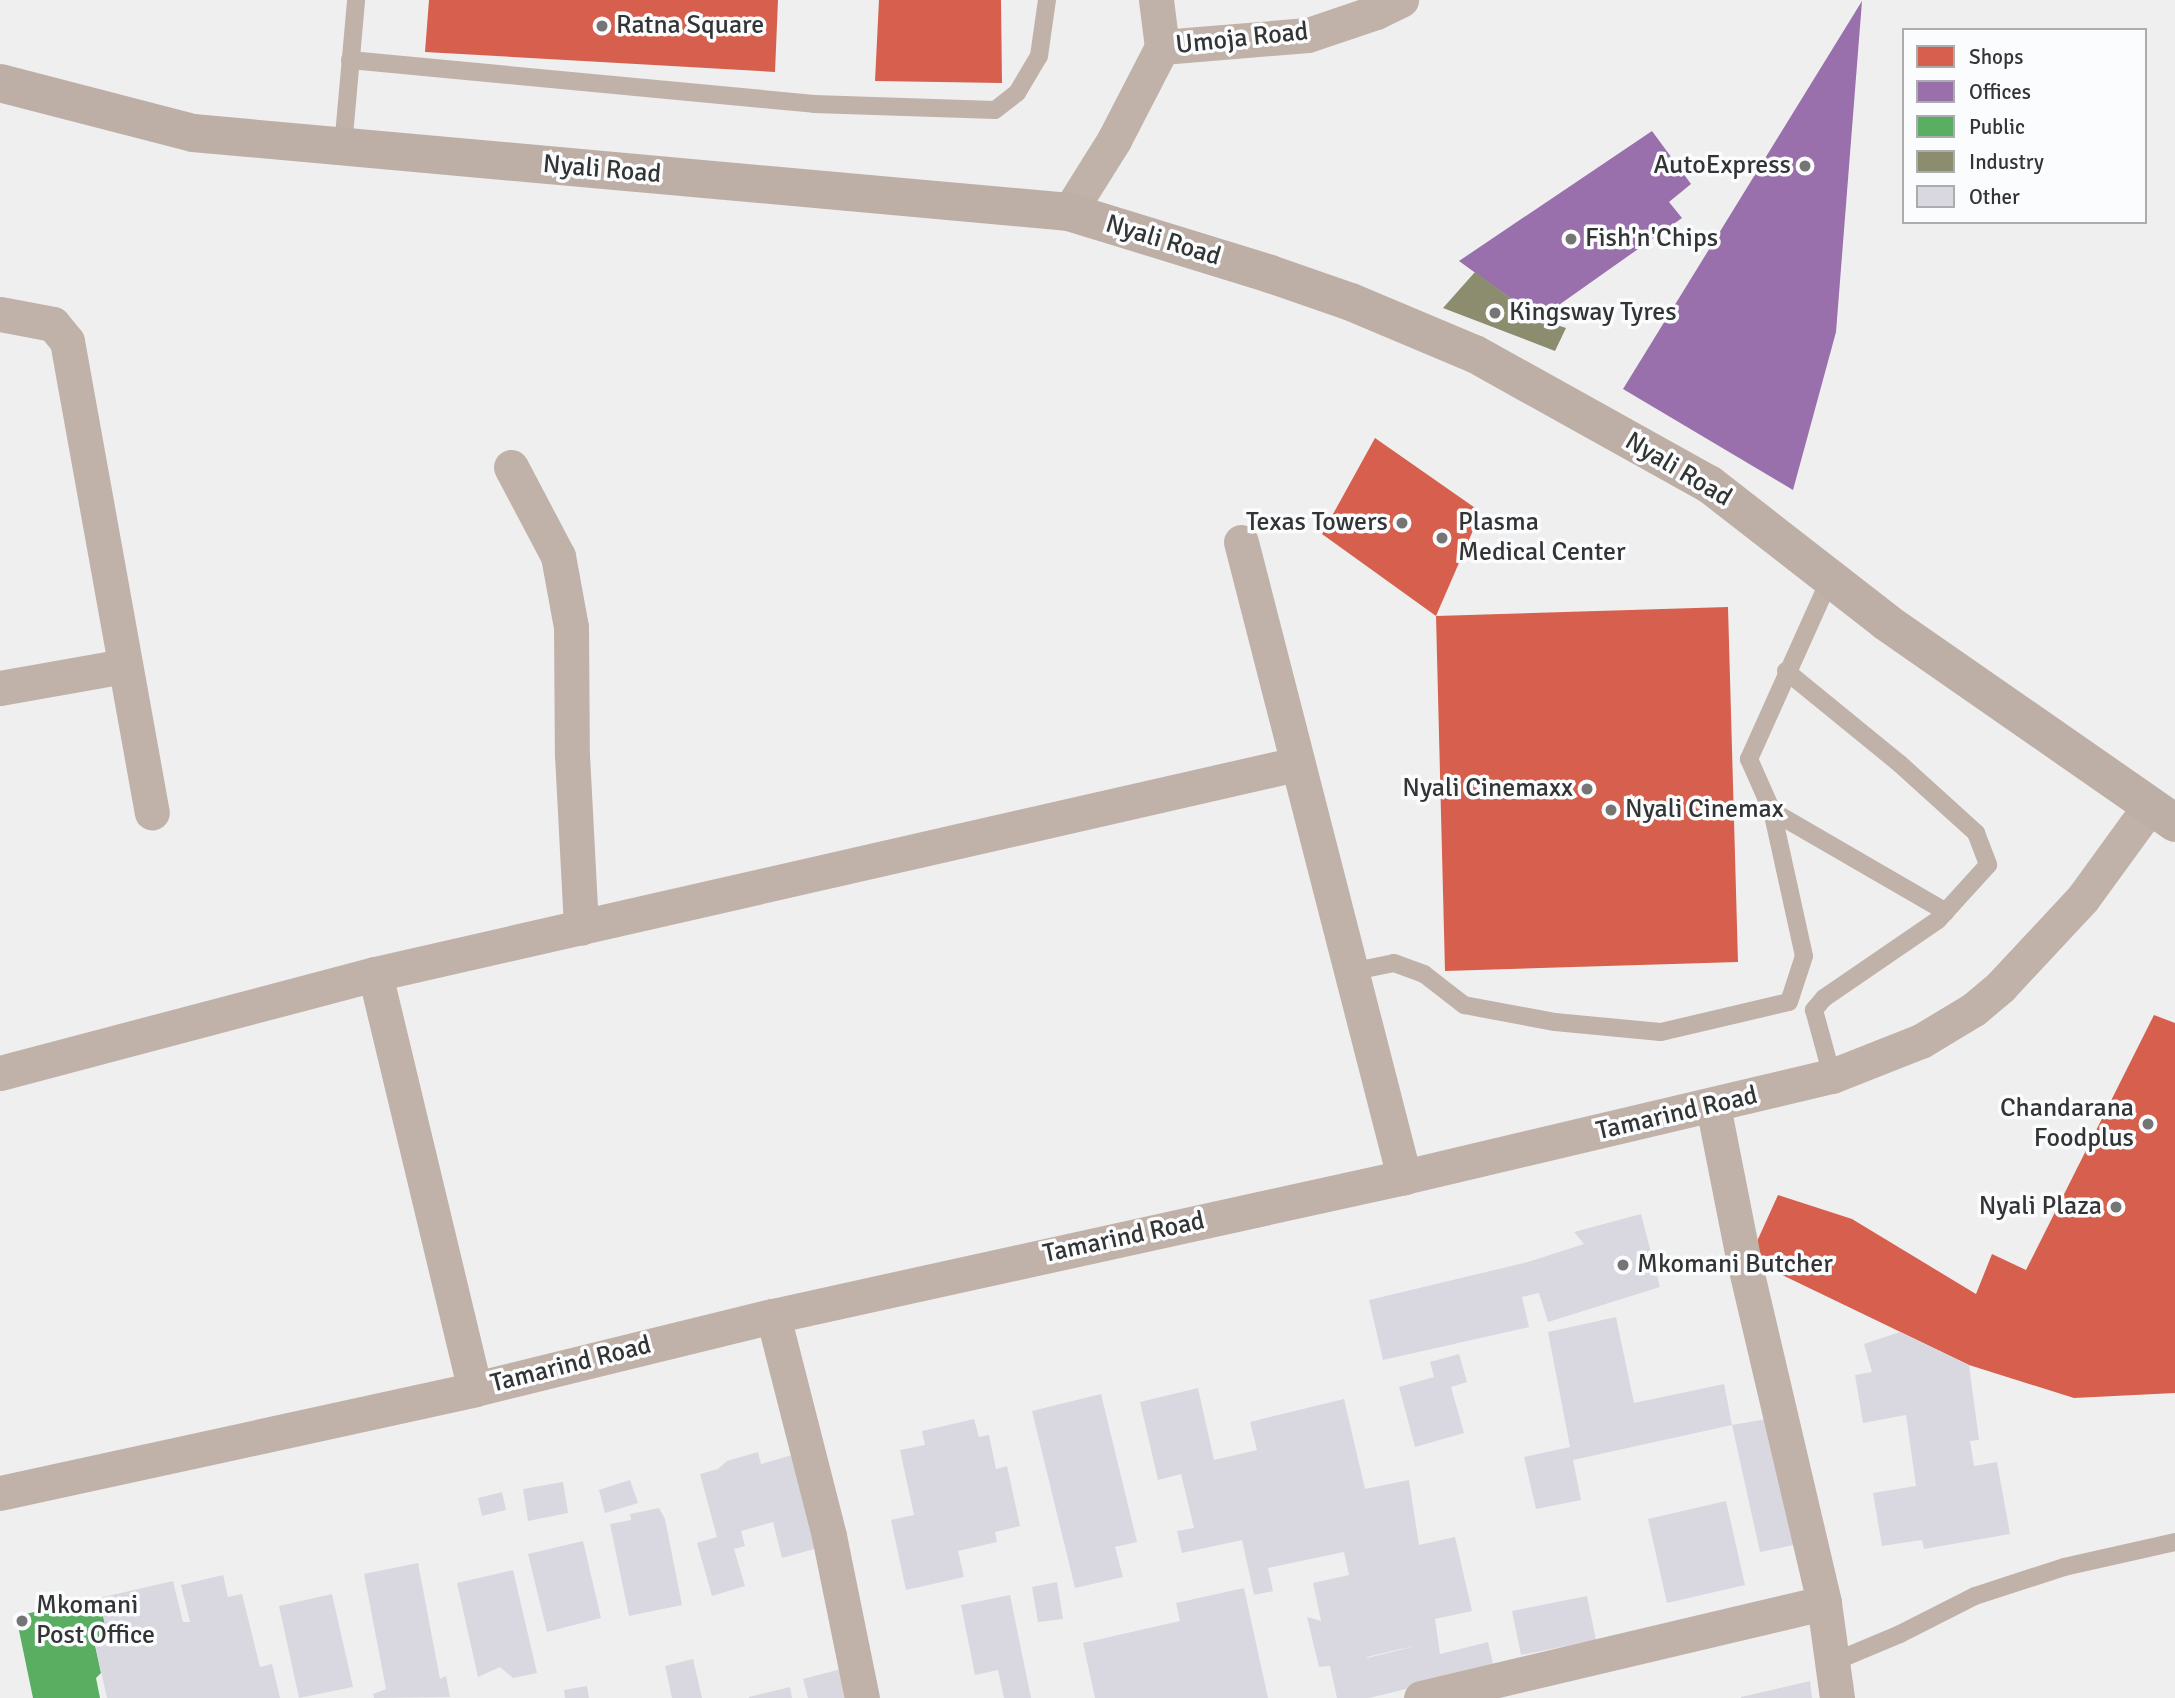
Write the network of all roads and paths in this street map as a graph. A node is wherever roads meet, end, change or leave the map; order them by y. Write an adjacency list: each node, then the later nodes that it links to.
1 (356, 0): 6 (lane)
2 (1047, 0): 6 (lane)
3 (1156, 0): 5 (street)
4 (1401, 0): 5 (street, Umoja Road)
5 (1162, 47): 9 (street)
6 (350, 60): 8 (lane)
7 (0, 83): 8 (main road, Nyali Road)
8 (343, 147): 9 (main road, Nyali Road)
9 (1069, 212): 13 (main road, Nyali Road)
10 (0, 314): 14 (street)
11 (512, 467): 22 (street)
12 (1241, 542): 17 (street)
13 (1830, 579): 15 (lane); 20 (main road, Nyali Road)
14 (124, 666): 16 (street); 19 (street)
15 (1786, 671): 18 (lane); 21 (lane)
16 (0, 688)
17 (1296, 764): 22 (street); 23 (street)
18 (1772, 811): 21 (lane); 25 (lane)
19 (152, 812)
20 (2162, 815): 28 (street, Tamarind Road)
21 (1946, 912): 26 (lane)
22 (581, 928): 24 (street)
23 (1350, 972): 25 (lane); 30 (street)
24 (375, 974): 27 (street); 32 (street)
25 (1789, 1002): 26 (lane)
26 (1814, 1010): 28 (lane)
27 (0, 1073)
28 (1832, 1076): 29 (street, Tamarind Road)
29 (1713, 1106): 30 (street, Tamarind Road); 35 (street)
30 (1404, 1177): 31 (street, Tamarind Road)
31 (773, 1316): 32 (street, Tamarind Road); 37 (street)
32 (475, 1389): 33 (street, Tamarind Road)
33 (0, 1493)
34 (2175, 1542): 36 (lane)
35 (1824, 1603): 36 (street); 38 (street)
36 (1831, 1663): 39 (street)
37 (862, 1698)
38 (1421, 1698)
39 (1837, 1698)

